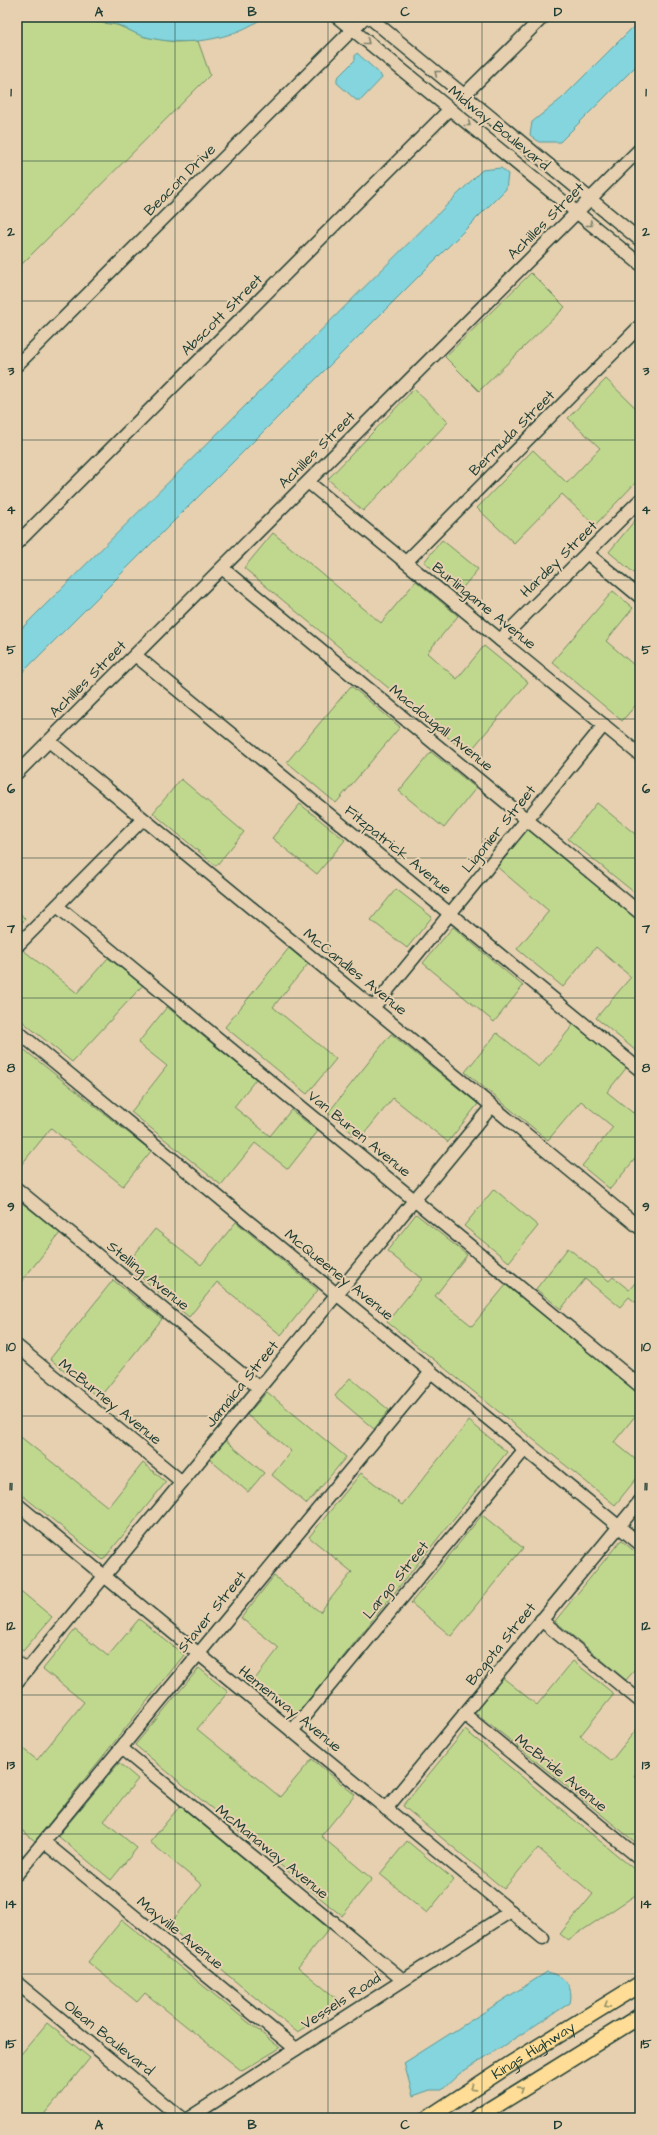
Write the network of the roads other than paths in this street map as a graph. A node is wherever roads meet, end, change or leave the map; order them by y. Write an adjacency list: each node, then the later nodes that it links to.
1 (337, 17): 5 (street, Midway Boulevard)
2 (365, 17): 5 (street, Beacon Drive)
3 (368, 17): 6 (street, Midway Boulevard, one-way to 3)
4 (543, 17): 6 (street)
5 (352, 29): 7 (street, Midway Boulevard, one-way to 7); 14 (street, Beacon Drive)
6 (464, 96): 9 (street, Midway Boulevard)
7 (450, 109): 10 (street, Midway Boulevard, one-way to 10); 17 (street, Abscott Street)
8 (640, 150): 9 (street, Achilles Street)
9 (590, 199): 10 (street, Achilles Street); 11 (street, Midway Boulevard)
10 (577, 213): 12 (street, Midway Boulevard, one-way to 12); 15 (street, Achilles Street)
11 (640, 240)
12 (640, 264)
13 (640, 326): 19 (street, Bermuda Street)
14 (17, 365)
15 (308, 482): 19 (street, Burlingame Avenue); 20 (street, Achilles Street)
16 (640, 500): 18 (street, Hardey Street)
17 (17, 543)
18 (587, 553): 21 (street); 22 (street, Hardey Street)
19 (406, 562): 22 (street, Burlingame Avenue)
20 (222, 568): 23 (street, Achilles Street); 29 (street, Macdougall Avenue)
21 (640, 597)
22 (500, 640): 24 (street, Burlingame Avenue)
23 (135, 655): 25 (street, Achilles Street); 32 (street, Fitzpatrick Avenue)
24 (604, 725): 26 (street, Burlingame Avenue); 29 (street, Ligonier Street)
25 (49, 741): 27 (street, Achilles Street); 28 (street, McCandles Avenue)
26 (640, 755)
27 (17, 773)
28 (143, 819): 30 (street); 34 (street, McCandles Avenue)
29 (527, 820): 31 (street, Macdougall Avenue); 32 (street, Ligonier Street)
30 (57, 906): 33 (street); 39 (street, Van Buren Avenue)
31 (640, 913)
32 (450, 914): 34 (street, Ligonier Street); 36 (street, Fitzpatrick Avenue)
33 (17, 946)
34 (373, 1008): 37 (street, McCandles Avenue)
35 (17, 1031): 41 (street, McQueeney Avenue)
36 (640, 1070)
37 (492, 1106): 39 (street, Jamaica Street); 40 (street, McCandles Avenue)
38 (17, 1189): 45 (street, Stelling Avenue)
39 (414, 1200): 41 (street, Jamaica Street); 44 (street, Van Buren Avenue)
40 (640, 1228)
41 (337, 1294): 43 (street, McQueeney Avenue); 45 (street, Jamaica Street)
42 (17, 1346): 47 (street, McBurney Avenue)
43 (431, 1372): 46 (street, McQueeney Avenue); 54 (street, Staver Street)
44 (640, 1386)
45 (259, 1388): 47 (street, Jamaica Street)
46 (525, 1449): 50 (street, McQueeney Avenue); 60 (street, Largo Street)
47 (182, 1482): 52 (street, Jamaica Street)
48 (640, 1501): 50 (street, Bogota Street)
49 (17, 1504): 52 (street, Hemenway Avenue)
50 (619, 1526): 51 (street, McQueeney Avenue); 53 (street, Bogota Street)
51 (640, 1544)
52 (104, 1576): 54 (street, Hemenway Avenue); 56 (street, Jamaica Street)
53 (541, 1620): 58 (street); 59 (street, Bogota Street)
54 (198, 1654): 60 (street, Hemenway Avenue); 61 (street, Staver Street)
55 (17, 1662): 56 (street)
56 (27, 1670): 57 (street, Jamaica Street)
57 (17, 1682)
58 (640, 1701)
59 (464, 1714): 62 (street, Bogota Street); 64 (street, McBride Avenue)
60 (292, 1731): 62 (street, Hemenway Avenue)
61 (121, 1748): 63 (street, Staver Street); 68 (street, McManaway Avenue)
62 (386, 1809): 66 (street, Hemenway Avenue)
63 (44, 1842): 65 (street, Staver Street); 72 (street, Mayville Avenue)
64 (638, 1857)
65 (17, 1874)
66 (511, 1911): 67 (street, Hemenway Avenue); 68 (street, Vessels Road)
67 (543, 1938)
68 (403, 1980): 72 (street, Vessels Road)
69 (17, 1983): 73 (street, Olean Boulevard)
70 (640, 1984): 75 (main road, Kings Highway, one-way to 75)
71 (640, 2016): 76 (main road, Kings Highway, one-way to 71)
72 (296, 2049): 74 (street, Vessels Road)
73 (181, 2118)
74 (189, 2118)
75 (428, 2118)
76 (476, 2118)

